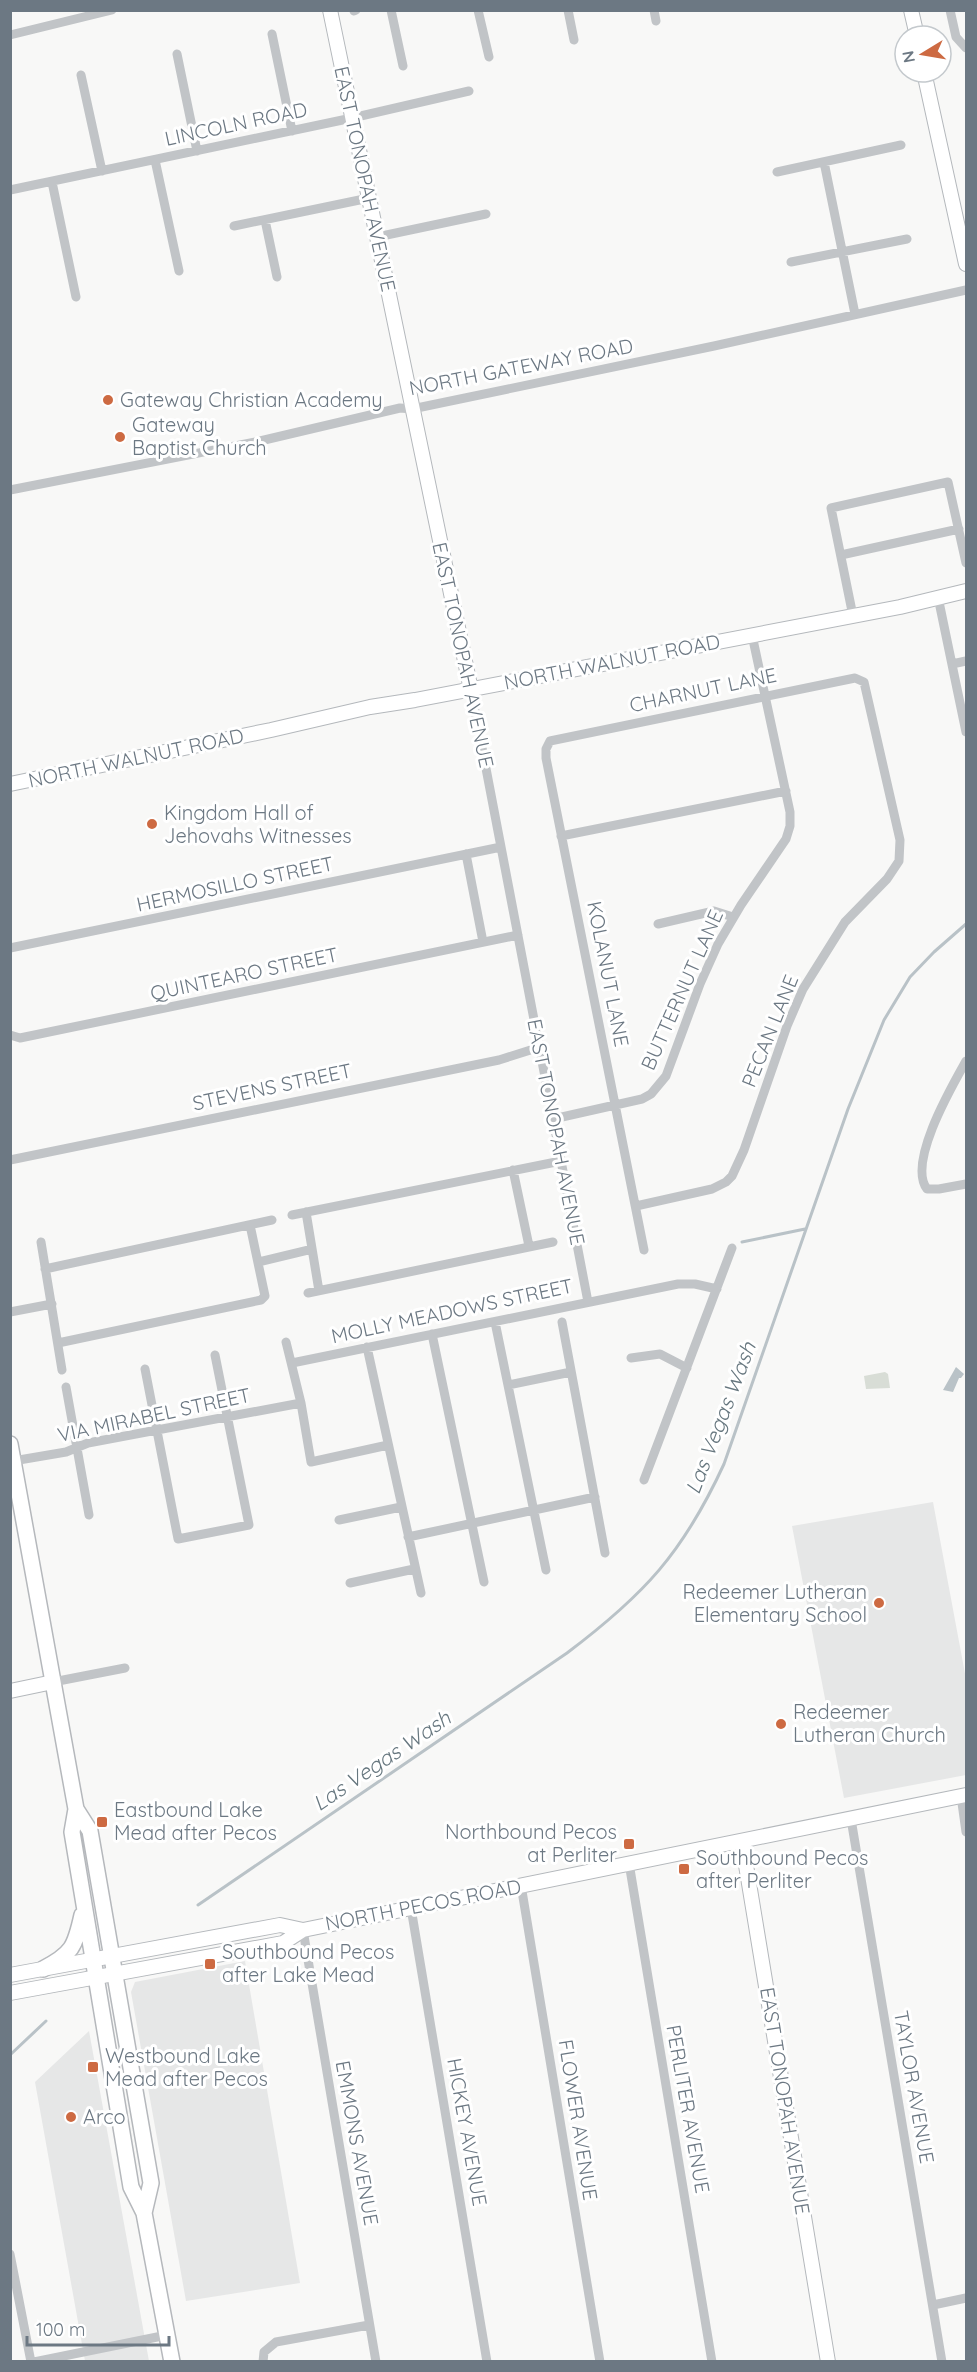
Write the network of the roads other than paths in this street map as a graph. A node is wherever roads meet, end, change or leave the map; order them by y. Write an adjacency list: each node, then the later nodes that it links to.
1 (112, 10): 10 (street)
2 (330, 10): 19 (street, EAST TONOPAH AVENUE)
3 (391, 10): 15 (street)
4 (478, 10): 14 (street)
5 (568, 10): 11 (street)
6 (654, 10): 8 (street)
7 (950, 10): 12 (street)
8 (656, 21)
9 (272, 33): 20 (street)
10 (10, 34)
11 (574, 40)
12 (963, 45)
13 (177, 54): 22 (street)
14 (489, 57)
15 (404, 66)
16 (81, 75): 25 (street)
17 (927, 84): 30 (street)
18 (469, 91): 19 (street, LINCOLN ROAD)
19 (352, 118): 20 (street, LINCOLN ROAD); 29 (street, EAST TONOPAH AVENUE)
20 (292, 131): 22 (street, LINCOLN ROAD)
21 (901, 145): 24 (street)
22 (198, 151): 23 (street, LINCOLN ROAD)
23 (155, 160): 25 (street, LINCOLN ROAD); 39 (street)
24 (824, 162): 26 (street); 36 (street)
25 (102, 171): 27 (street, LINCOLN ROAD)
26 (777, 172)
27 (52, 182): 28 (street, LINCOLN ROAD); 42 (street)
28 (10, 190)
29 (369, 198): 32 (street); 34 (street, EAST TONOPAH AVENUE)
30 (961, 212): 38 (street)
31 (486, 213): 34 (street)
32 (265, 220): 33 (street); 40 (street)
33 (234, 226)
34 (377, 237): 44 (street, EAST TONOPAH AVENUE)
35 (907, 239): 36 (street)
36 (842, 252): 37 (street); 43 (street)
37 (791, 262)
38 (966, 264)
39 (179, 271)
40 (277, 277)
41 (966, 290): 43 (street, NORTH GATEWAY ROAD)
42 (76, 297)
43 (855, 314): 44 (street, NORTH GATEWAY ROAD)
44 (412, 409): 45 (street, NORTH GATEWAY ROAD); 56 (street, EAST TONOPAH AVENUE)
45 (10, 490)
46 (959, 529): 47 (street); 47 (street); 48 (street)
47 (841, 555): 51 (street)
48 (966, 563)
49 (966, 591): 50 (street, NORTH WALNUT ROAD)
50 (938, 597): 51 (street, NORTH WALNUT ROAD); 54 (street)
51 (853, 616): 52 (street, NORTH WALNUT ROAD)
52 (752, 635): 56 (street, NORTH WALNUT ROAD); 57 (street, BUTTERNUT LANE)
53 (966, 661): 54 (street)
54 (952, 664): 58 (street)
55 (864, 682): 57 (street, CHARNUT LANE); 79 (street, PECAN LANE)
56 (471, 690): 60 (street, NORTH WALNUT ROAD); 63 (street, EAST TONOPAH AVENUE)
57 (765, 695): 59 (street, CHARNUT LANE); 61 (street, BUTTERNUT LANE)
58 (966, 732)
59 (550, 741): 62 (street, KOLANUT LANE)
60 (10, 784)
61 (786, 791): 62 (street); 65 (street, BUTTERNUT LANE)
62 (561, 836): 73 (street, KOLANUT LANE)
63 (501, 847): 64 (street, HERMOSILLO STREET); 67 (street, EAST TONOPAH AVENUE)
64 (466, 854): 68 (street); 69 (street, HERMOSILLO STREET)
65 (733, 917): 66 (street); 73 (street, BUTTERNUT LANE)
66 (658, 924)
67 (518, 935): 68 (street, QUINTEARO STREET); 71 (street, EAST TONOPAH AVENUE)
68 (483, 942): 70 (street, QUINTEARO STREET)
69 (10, 948)
70 (11, 1036)
71 (540, 1047): 74 (street, EAST TONOPAH AVENUE); 75 (street, STEVENS STREET)
72 (966, 1061): 78 (street)
73 (616, 1106): 74 (street, BUTTERNUT LANE); 79 (street, KOLANUT LANE)
74 (553, 1119): 76 (street, EAST TONOPAH AVENUE)
75 (10, 1160)
76 (561, 1161): 77 (street); 95 (street, EAST TONOPAH AVENUE)
77 (513, 1170): 80 (street); 86 (street)
78 (966, 1184)
79 (636, 1206): 89 (street, KOLANUT LANE)
80 (306, 1212): 81 (street); 88 (street)
81 (292, 1215)
82 (272, 1220): 83 (street)
83 (250, 1225): 90 (street); 91 (street)
84 (41, 1242): 91 (street)
85 (553, 1242): 86 (street)
86 (529, 1246): 93 (street)
87 (732, 1248): 92 (street)
88 (312, 1249): 90 (street); 93 (street)
89 (644, 1250)
90 (258, 1262): 102 (street)
91 (45, 1269): 96 (street)
92 (717, 1289): 95 (street, MOLLY MEADOWS STREET); 107 (street)
93 (319, 1291): 94 (street)
94 (308, 1293)
95 (588, 1302): 98 (street, MOLLY MEADOWS STREET)
96 (52, 1304): 97 (street); 102 (street)
97 (10, 1312)
98 (495, 1322): 100 (street, MOLLY MEADOWS STREET); 111 (street)
99 (562, 1322): 110 (street)
100 (432, 1334): 103 (street, MOLLY MEADOWS STREET); 126 (street)
101 (286, 1342): 106 (street)
102 (58, 1343): 109 (street)
103 (367, 1347): 106 (street, MOLLY MEADOWS STREET); 117 (street)
104 (215, 1355): 114 (street)
105 (631, 1358): 107 (street)
106 (292, 1363): 113 (street)
107 (687, 1368): 120 (street)
108 (145, 1369): 115 (street)
109 (62, 1370)
110 (571, 1372): 111 (street); 121 (street)
111 (508, 1385): 123 (street)
112 (66, 1387): 118 (street)
113 (301, 1403): 114 (street, VIA MIRABEL STREET); 117 (street)
114 (228, 1416): 115 (street, VIA MIRABEL STREET); 115 (street)
115 (156, 1431): 118 (street, VIA MIRABEL STREET)
116 (10, 1444): 119 (main road)
117 (388, 1445): 122 (street)
118 (77, 1449): 119 (street, VIA MIRABEL STREET); 124 (street)
119 (14, 1461): 135 (main road)
120 (644, 1480)
121 (595, 1497): 123 (street); 128 (street)
122 (401, 1507): 125 (street); 127 (street)
123 (533, 1510): 126 (street); 130 (street)
124 (89, 1515)
125 (339, 1520)
126 (473, 1523): 127 (street); 131 (street)
127 (408, 1537): 129 (street)
128 (605, 1553)
129 (414, 1569): 132 (street); 133 (street)
130 (546, 1570)
131 (484, 1582)
132 (350, 1583)
133 (421, 1593)
134 (125, 1668): 135 (street)
135 (53, 1682): 136 (street); 138 (main road)
136 (10, 1691)
137 (964, 1796): 139 (street, NORTH PECOS ROAD); 140 (street)
138 (76, 1809): 144 (main road); 147 (main road)
139 (850, 1818): 141 (street, NORTH PECOS ROAD); 157 (street, TAYLOR AVENUE)
140 (966, 1832)
141 (742, 1840): 142 (street, NORTH PECOS ROAD); 167 (street, EAST TONOPAH AVENUE)
142 (629, 1863): 143 (street, NORTH PECOS ROAD); 166 (street, PERLITER AVENUE)
143 (521, 1885): 145 (street, NORTH PECOS ROAD); 165 (street, FLOWER AVENUE)
144 (84, 1906): 148 (main road); 149 (main road)
145 (411, 1908): 146 (street, NORTH PECOS ROAD); 164 (street, HICKEY AVENUE)
146 (303, 1930): 147 (street, NORTH PECOS ROAD); 151 (street, NORTH PECOS ROAD); 158 (street, EMMONS AVENUE)
147 (112, 1957): 148 (street, NORTH PECOS ROAD); 151 (main road)
148 (93, 1960): 149 (street, NORTH PECOS ROAD); 152 (main road)
149 (43, 1969): 150 (street, NORTH PECOS ROAD)
150 (10, 1975)
151 (115, 1975): 152 (street, NORTH PECOS ROAD); 154 (main road)
152 (96, 1978): 153 (street, NORTH PECOS ROAD); 154 (main road)
153 (10, 1993)
154 (144, 2213): 159 (main road)
155 (10, 2254): 161 (street)
156 (966, 2298): 157 (street)
157 (933, 2305): 168 (street, TAYLOR AVENUE)
158 (369, 2325): 160 (street); 163 (street, EMMONS AVENUE)
159 (167, 2335): 161 (street); 162 (main road)
160 (264, 2357)
161 (32, 2361)
162 (172, 2361)
163 (376, 2361)
164 (487, 2361)
165 (600, 2361)
166 (712, 2361)
167 (828, 2361)
168 (942, 2361)

